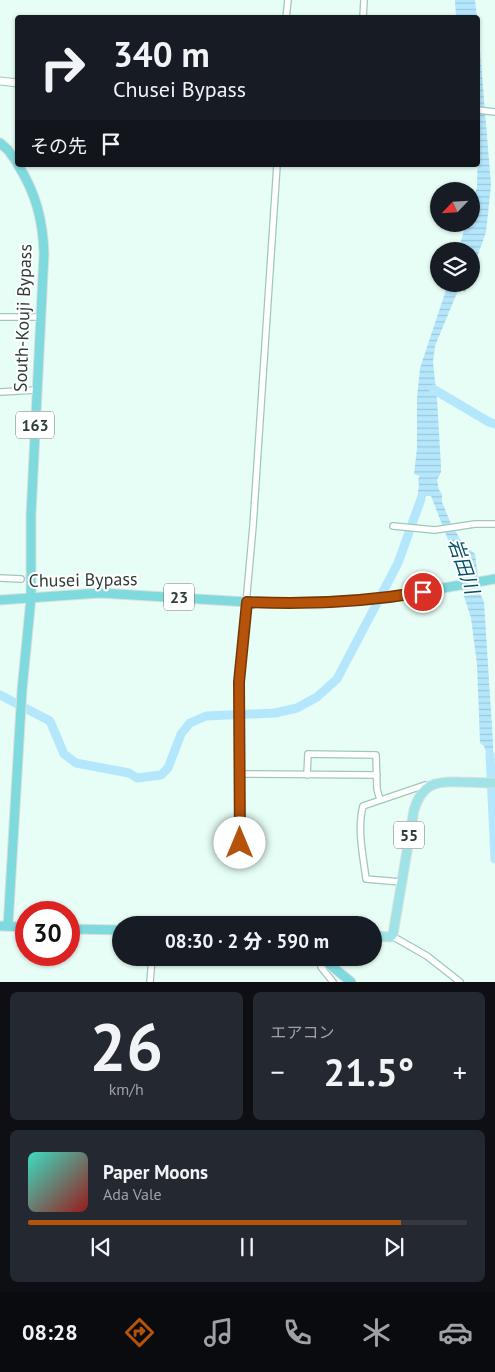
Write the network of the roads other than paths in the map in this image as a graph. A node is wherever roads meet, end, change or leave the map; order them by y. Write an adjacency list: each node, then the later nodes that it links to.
1 (288, 0): 3 (street)
2 (364, 0): 4 (street)
3 (286, 15)
4 (363, 15)
5 (0, 81): 6 (street)
6 (15, 83)
7 (0, 143): 8 (highway, South-Kouji Bypass / 163)
8 (4, 152): 9 (highway, South-Kouji Bypass / 163)
9 (15, 161)
10 (20, 167): 12 (highway, South-Kouji Bypass / 163)
11 (277, 167): 23 (street)
12 (41, 317): 13 (street); 14 (highway, South-Kouji Bypass / 163)
13 (0, 318)
14 (37, 390): 15 (street); 21 (highway, South-Kouji Bypass / 163)
15 (0, 392)
16 (495, 524): 17 (street)
17 (392, 526)
18 (0, 578): 19 (street)
19 (21, 578)
20 (495, 579): 23 (highway, Chusei Bypass / 23)
21 (31, 598): 22 (highway, Chusei Bypass / 23); 23 (highway, Chusei Bypass / 23); 32 (highway, South-Kouji Bypass / 163)
22 (0, 600)
23 (247, 602): 24 (street)
24 (240, 774): 25 (street); 30 (street)
25 (308, 775): 26 (street); 26 (street)
26 (377, 775): 29 (street)
27 (495, 783): 28 (main road)
28 (428, 786): 29 (street); 31 (main road, 55)
29 (380, 800): 31 (street)
30 (240, 855)
31 (401, 882): 36 (main road, 55)
32 (4, 926)
33 (80, 928): 34 (highway)
34 (112, 930)
35 (382, 936): 36 (main road)
36 (392, 936): 43 (street)
37 (151, 966): 40 (street)
38 (321, 966): 41 (street)
39 (332, 966): 42 (highway)
40 (150, 982)
41 (333, 982)
42 (351, 982)
43 (460, 982)

